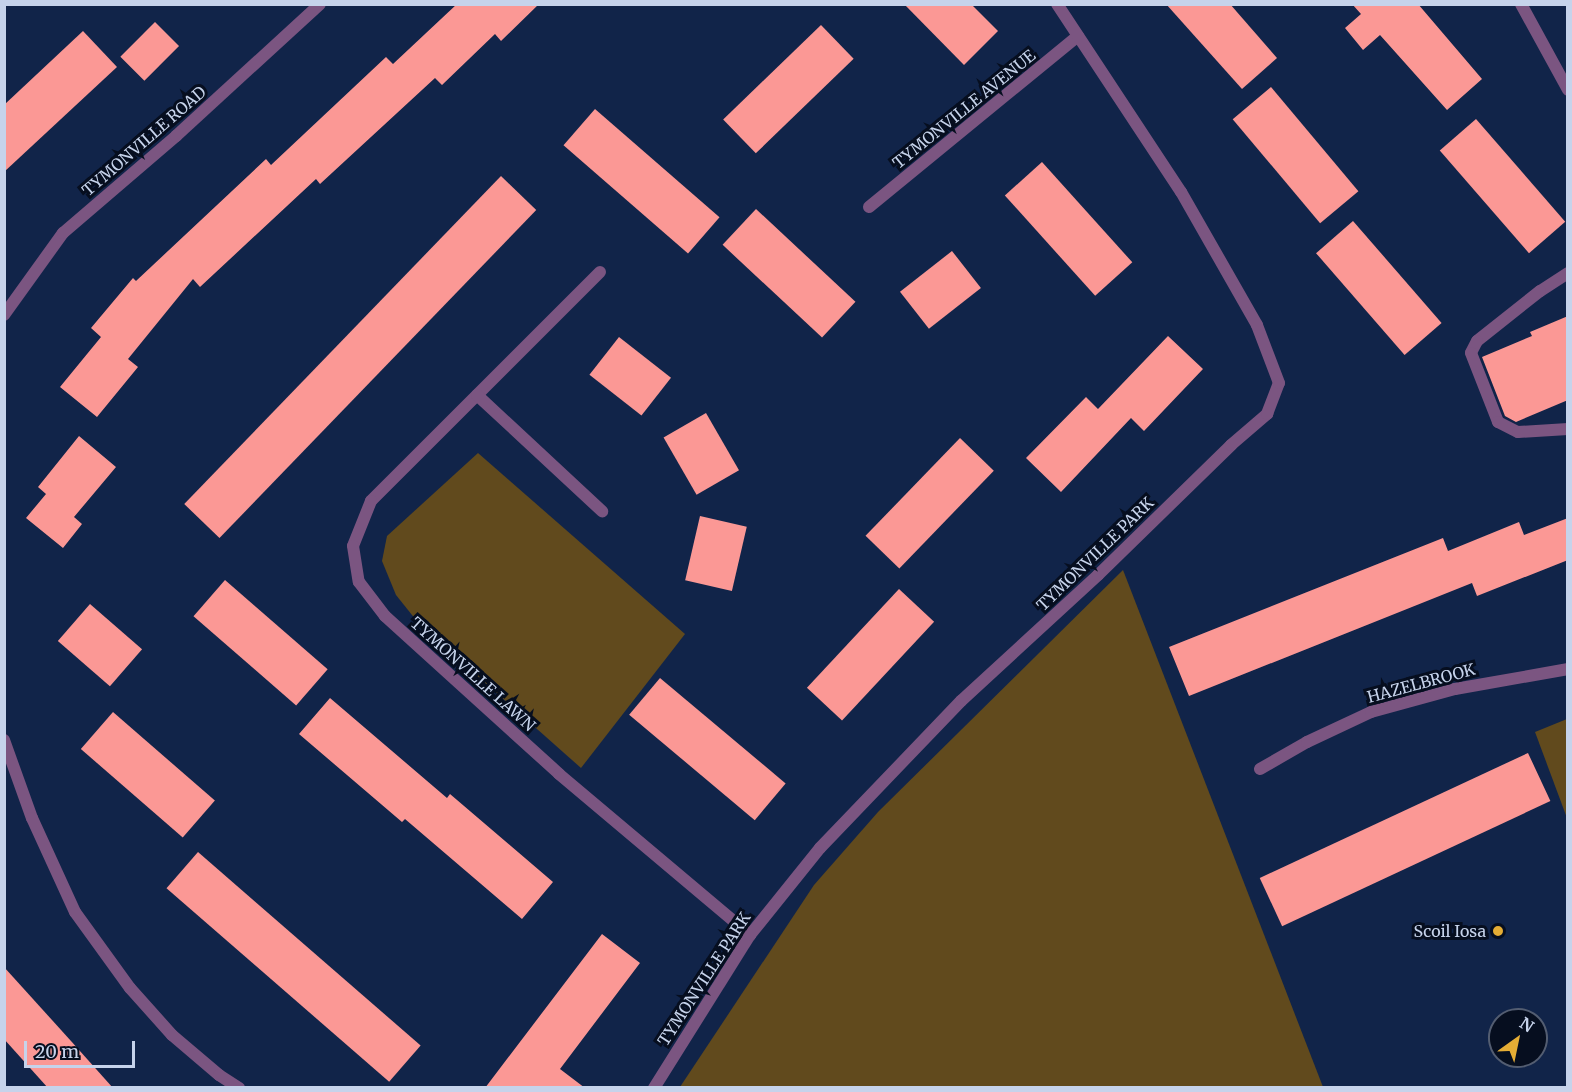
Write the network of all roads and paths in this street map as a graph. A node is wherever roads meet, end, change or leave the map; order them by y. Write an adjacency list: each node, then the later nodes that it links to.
1 (320, 4): 9 (street, TYMONVILLE ROAD)
2 (1057, 4): 4 (street, TYMONVILLE PARK)
3 (1521, 4): 5 (street)
4 (1078, 36): 6 (street, TYMONVILLE AVENUE); 16 (street, TYMONVILLE PARK)
5 (1568, 90)
6 (870, 207)
7 (600, 272): 10 (street, TYMONVILLE LAWN)
8 (1568, 273): 11 (street)
9 (4, 315)
10 (477, 395): 12 (street); 16 (street, TYMONVILLE LAWN)
11 (1568, 429)
12 (602, 511)
13 (1568, 669): 15 (street, HAZELBROOK)
14 (4, 740): 17 (street)
15 (1260, 769)
16 (750, 935): 18 (street, TYMONVILLE PARK)
17 (239, 1088)
18 (654, 1088)

